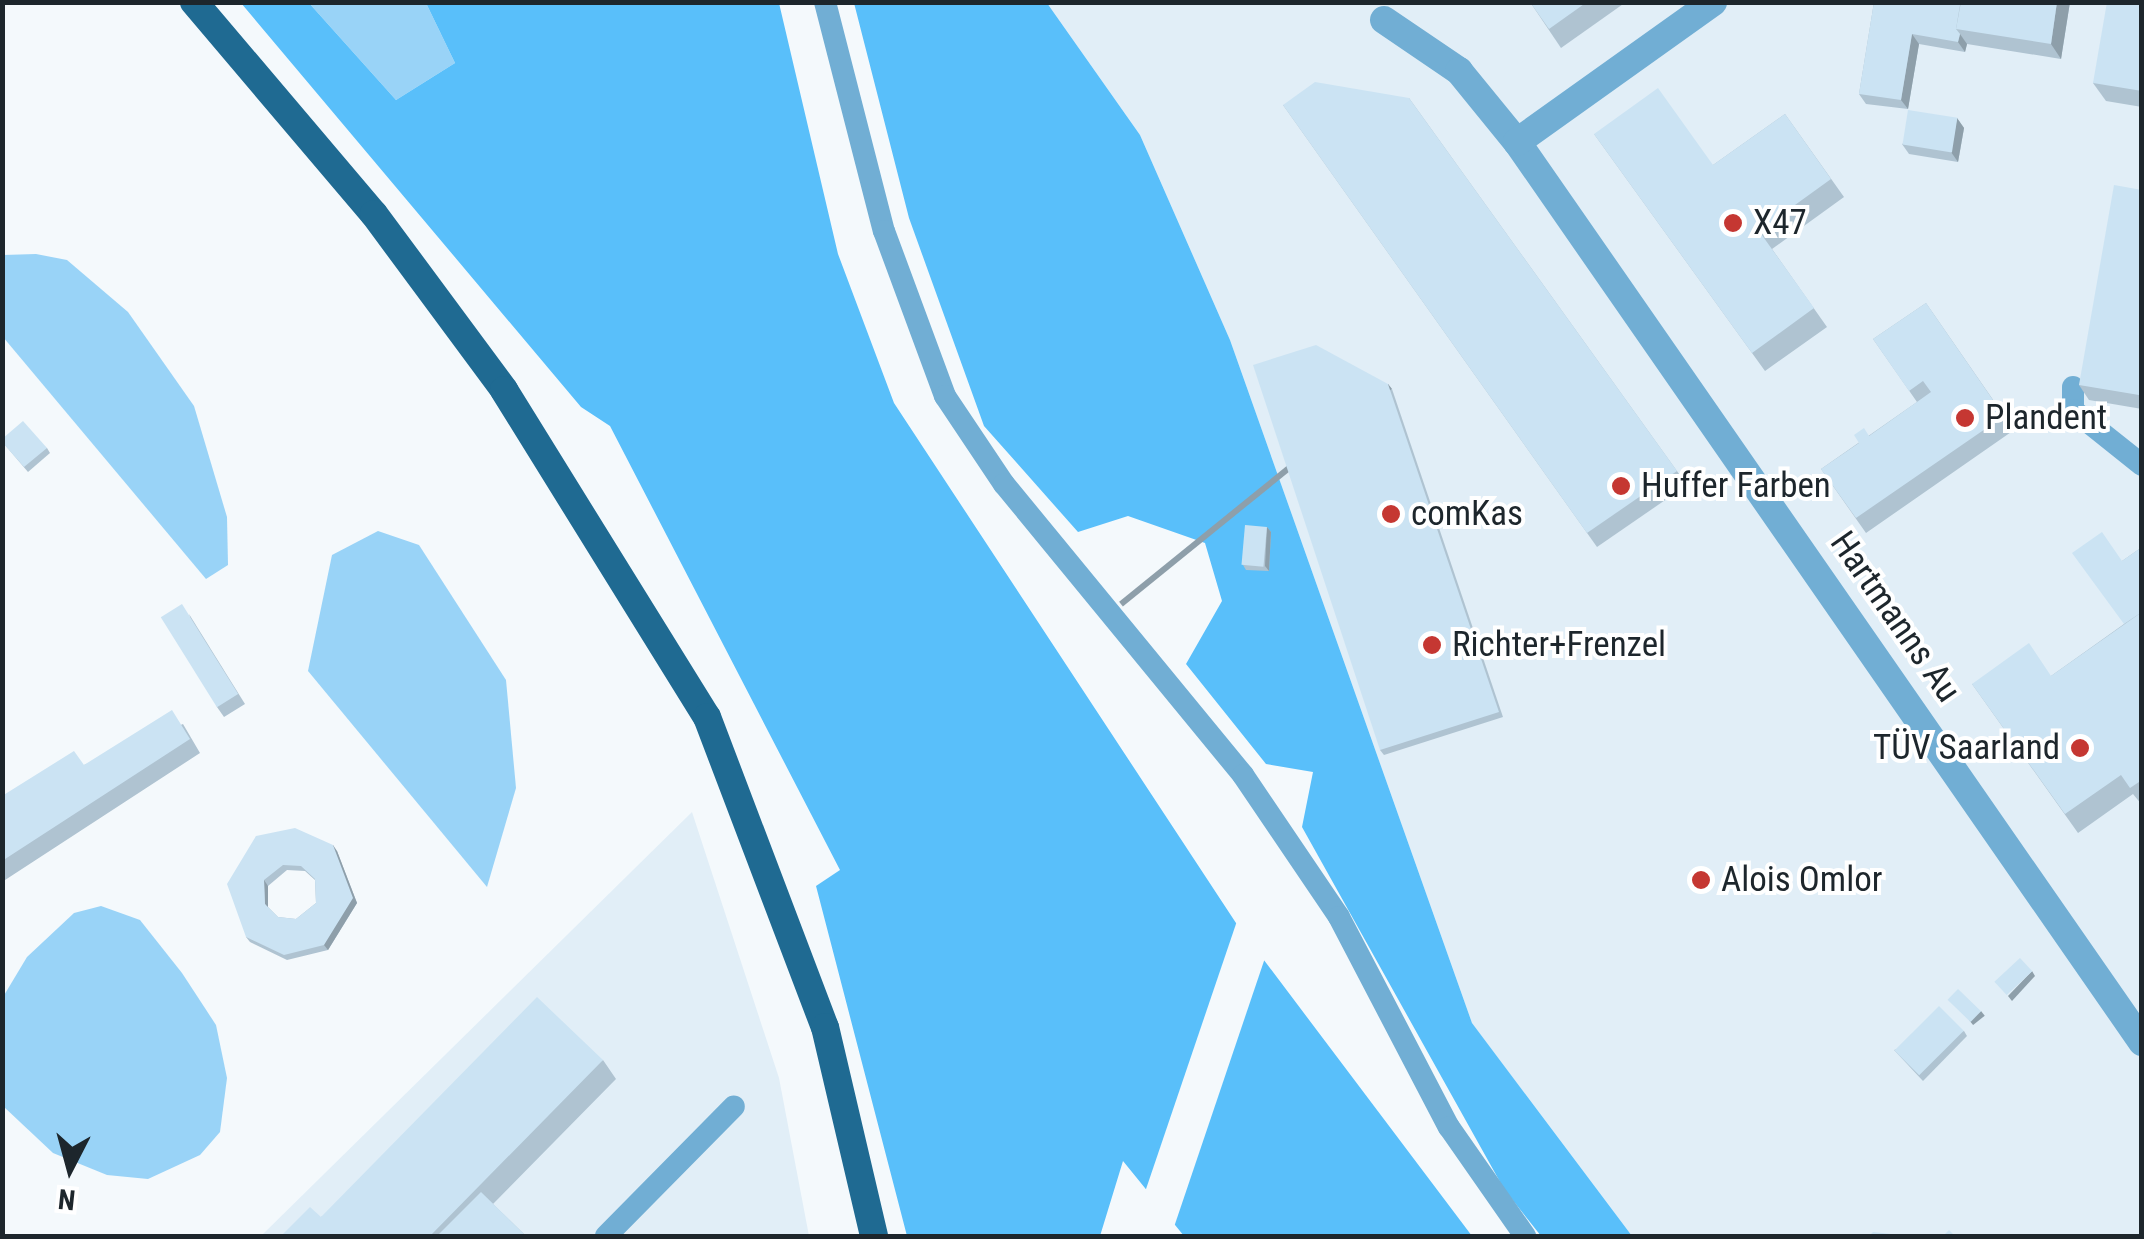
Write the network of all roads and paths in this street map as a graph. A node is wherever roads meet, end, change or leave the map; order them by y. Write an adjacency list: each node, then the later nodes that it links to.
1 (194, 2): 11 (main road)
2 (825, 2): 12 (lane)
3 (1713, 2): 5 (street)
4 (1384, 20): 5 (street, Hartmanns Au)
5 (1516, 142): 8 (street, Hartmanns Au)
6 (2073, 388): 7 (lane)
7 (2142, 465)
8 (2142, 1042)
9 (734, 1106): 10 (lane)
10 (606, 1236)
11 (874, 1236)
12 (1525, 1236)

